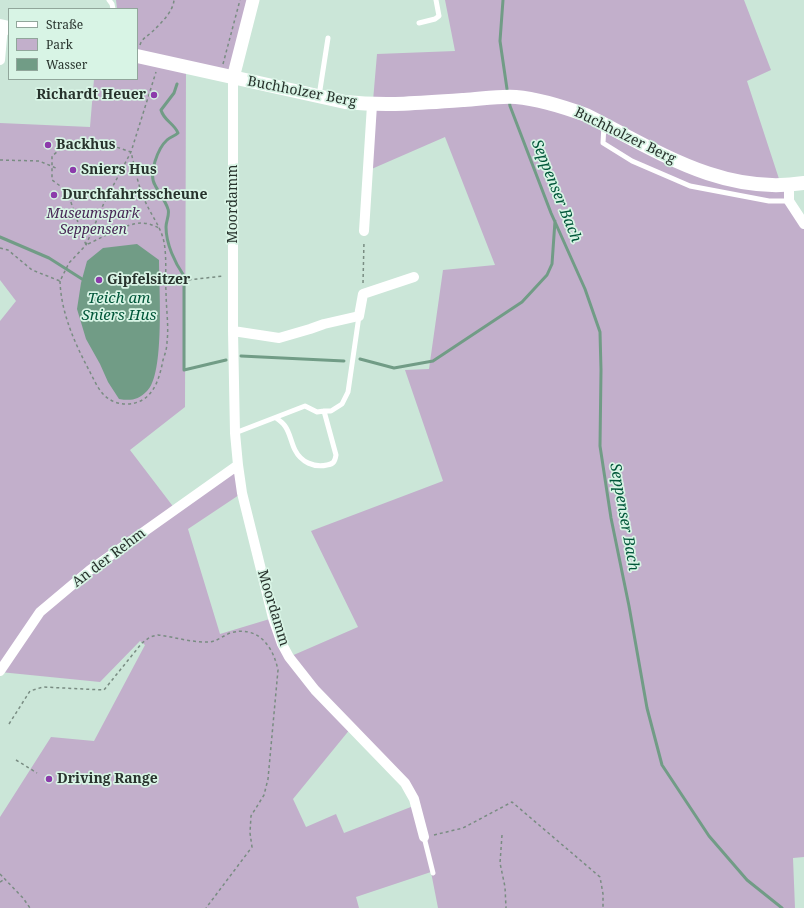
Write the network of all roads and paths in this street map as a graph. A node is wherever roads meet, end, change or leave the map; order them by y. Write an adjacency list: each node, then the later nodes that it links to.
1 (174, 0): 8 (path)
2 (240, 0): 11 (path)
3 (253, 0): 12 (street)
4 (436, 0): 5 (lane)
5 (419, 23)
6 (4, 27): 9 (street)
7 (328, 38): 13 (lane)
8 (138, 52): 10 (main road, Buchholzer Berg)
9 (0, 60)
10 (157, 61): 12 (main road, Buchholzer Berg); 16 (path)
11 (222, 68)
12 (233, 78): 13 (main road, Buchholzer Berg); 29 (street, Moordamm)
13 (319, 96): 14 (main road, Buchholzer Berg)
14 (372, 105): 15 (main road, Buchholzer Berg); 25 (street, Buchholzer Berg)
15 (604, 124): 21 (main road, Buchholzer Berg); 22 (lane)
16 (131, 152): 18 (path); 24 (path); 26 (path)
17 (0, 160): 18 (path)
18 (51, 166): 19 (path); 26 (path)
19 (56, 168)
20 (804, 183): 21 (main road, Buchholzer Berg)
21 (788, 185): 22 (street)
22 (789, 201): 23 (street)
23 (804, 224)
24 (159, 228): 26 (path); 28 (path)
25 (364, 231): 32 (path)
26 (86, 246): 31 (path)
27 (0, 248): 31 (path)
28 (165, 275): 29 (path); 31 (path)
29 (233, 275): 34 (street, Moordamm)
30 (414, 277): 32 (street)
31 (60, 280)
32 (363, 294): 33 (street)
33 (359, 316): 34 (street); 35 (lane)
34 (233, 331): 37 (street, Moordamm)
35 (324, 411): 36 (lane); 36 (lane)
36 (276, 418): 37 (lane)
37 (235, 433): 38 (street, Moordamm)
38 (238, 465): 39 (street, An der Rehm); 44 (street, Moordamm)
39 (0, 671)
40 (9, 724): 50 (path)
41 (16, 760): 42 (path)
42 (37, 773)
43 (502, 835): 51 (path)
44 (424, 837): 45 (lane); 52 (path)
45 (433, 873)
46 (0, 874): 47 (path)
47 (5, 879): 48 (path); 49 (path)
48 (0, 882)
49 (30, 908)
50 (206, 908)
51 (506, 908)
52 (603, 908)

